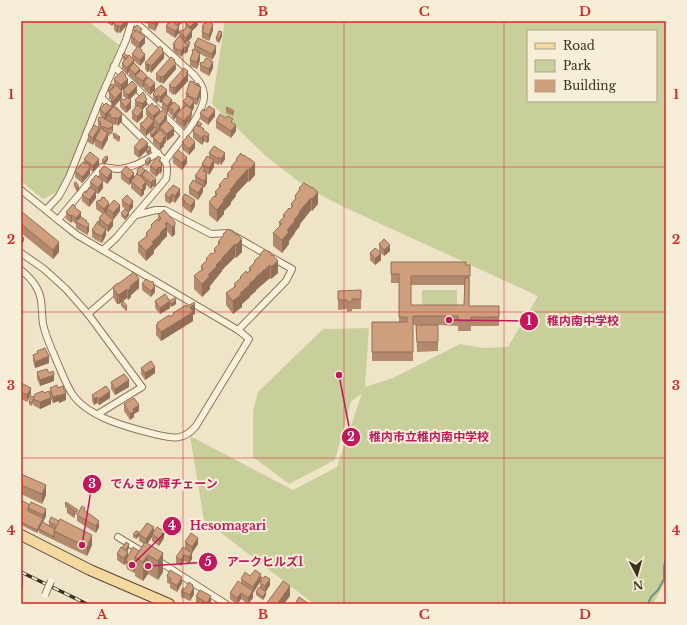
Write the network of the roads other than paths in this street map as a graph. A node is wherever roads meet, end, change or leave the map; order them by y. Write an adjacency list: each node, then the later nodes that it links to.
1 (133, 21): 2 (street); 4 (street)
2 (114, 66): 3 (street); 4 (street)
3 (101, 97): 5 (street); 8 (street)
4 (184, 134): 6 (street)
5 (158, 153): 6 (street); 10 (street)
6 (165, 160): 9 (street)
7 (21, 190): 8 (street)
8 (46, 210): 10 (street)
9 (136, 215): 11 (street); 18 (street)
10 (58, 220): 11 (street)
11 (103, 250): 14 (street)
12 (21, 253): 17 (street)
13 (21, 270): 19 (street)
14 (138, 271): 15 (street); 18 (street)
15 (133, 276)
16 (122, 285): 17 (street)
17 (88, 314): 19 (street)
18 (238, 330): 19 (street)
19 (98, 414)
20 (21, 535): 24 (main road)
21 (118, 537): 25 (street)
22 (51, 581): 23 (street, bridge)
23 (45, 594)
24 (169, 604)
25 (224, 604)

